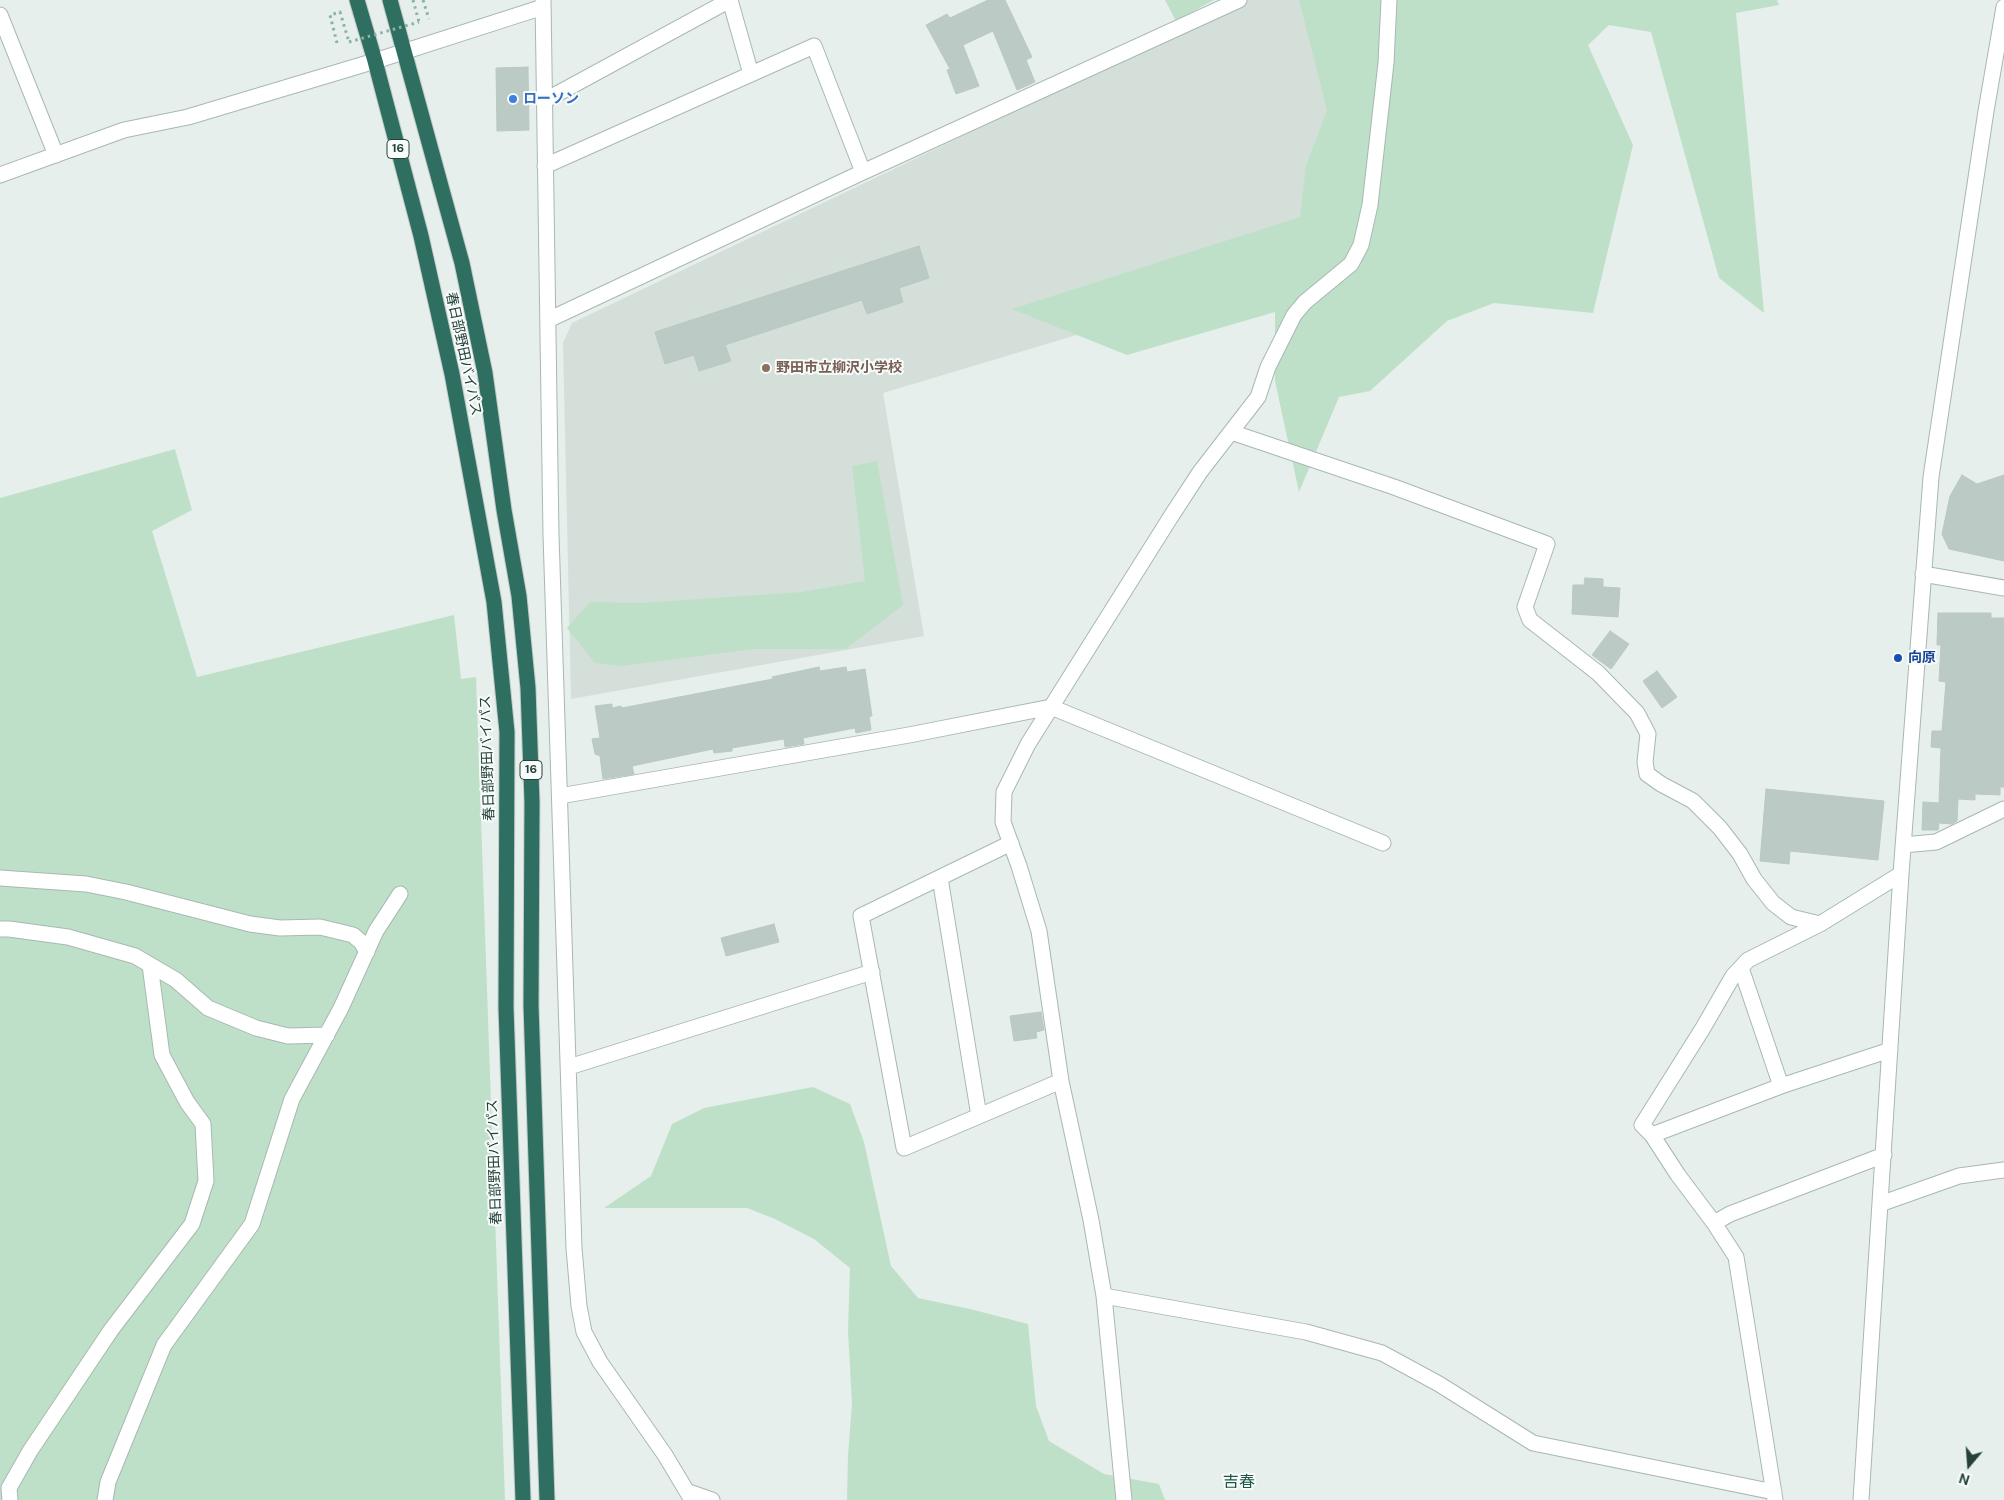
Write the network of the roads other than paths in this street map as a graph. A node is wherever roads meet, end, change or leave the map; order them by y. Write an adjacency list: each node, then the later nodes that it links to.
1 (357, 0): 10 (highway, 春日部野田バイパス / 16)
2 (390, 0): 9 (highway, 春日部野田バイパス / 16)
3 (730, 0): 11 (street); 12 (street)
4 (1239, 0): 15 (street)
5 (1389, 0): 18 (street)
6 (543, 4): 9 (street); 12 (street)
7 (2004, 7): 19 (street)
8 (0, 15): 13 (street)
9 (405, 52): 10 (street); 54 (highway, 春日部野田バイパス / 16)
10 (375, 61): 13 (street); 53 (highway, 春日部野田バイパス / 16)
11 (751, 74): 14 (street); 15 (street)
12 (544, 101): 14 (street)
13 (56, 155): 16 (street)
14 (544, 166): 17 (street)
15 (863, 172): 17 (street)
16 (0, 175)
17 (548, 320): 22 (street)
18 (1231, 432): 21 (street); 31 (street)
19 (1923, 574): 20 (street); 26 (street)
20 (2004, 588)
21 (1051, 706): 22 (street); 24 (street); 25 (street)
22 (560, 796): 39 (street)
23 (2004, 809): 26 (street)
24 (1011, 843): 29 (street); 40 (street)
25 (1383, 843)
26 (1903, 845): 27 (street)
27 (1901, 874): 31 (street); 38 (street)
28 (0, 878): 33 (street)
29 (940, 878): 36 (street); 42 (street)
30 (400, 894): 33 (street)
31 (1820, 924): 35 (street)
32 (0, 930): 34 (street)
33 (367, 952): 37 (street)
34 (150, 965): 37 (street); 51 (street)
35 (1741, 968): 41 (street); 43 (street)
36 (872, 972): 39 (street); 42 (street)
37 (327, 1035): 52 (street)
38 (1890, 1050): 41 (street); 44 (street)
39 (569, 1067): 49 (street)
40 (1060, 1081): 42 (street); 48 (street)
41 (1781, 1086): 43 (street)
42 (978, 1116)
43 (1652, 1135): 47 (street)
44 (1884, 1156): 46 (street); 47 (street)
45 (2004, 1170): 46 (street)
46 (1880, 1204): 57 (street)
47 (1714, 1223): 50 (street)
48 (1104, 1296): 50 (street); 56 (street)
49 (691, 1496): 55 (street)
50 (1775, 1496)
51 (10, 1500)
52 (105, 1500)
53 (523, 1500)
54 (547, 1500)
55 (712, 1500)
56 (1124, 1500)
57 (1861, 1500)

